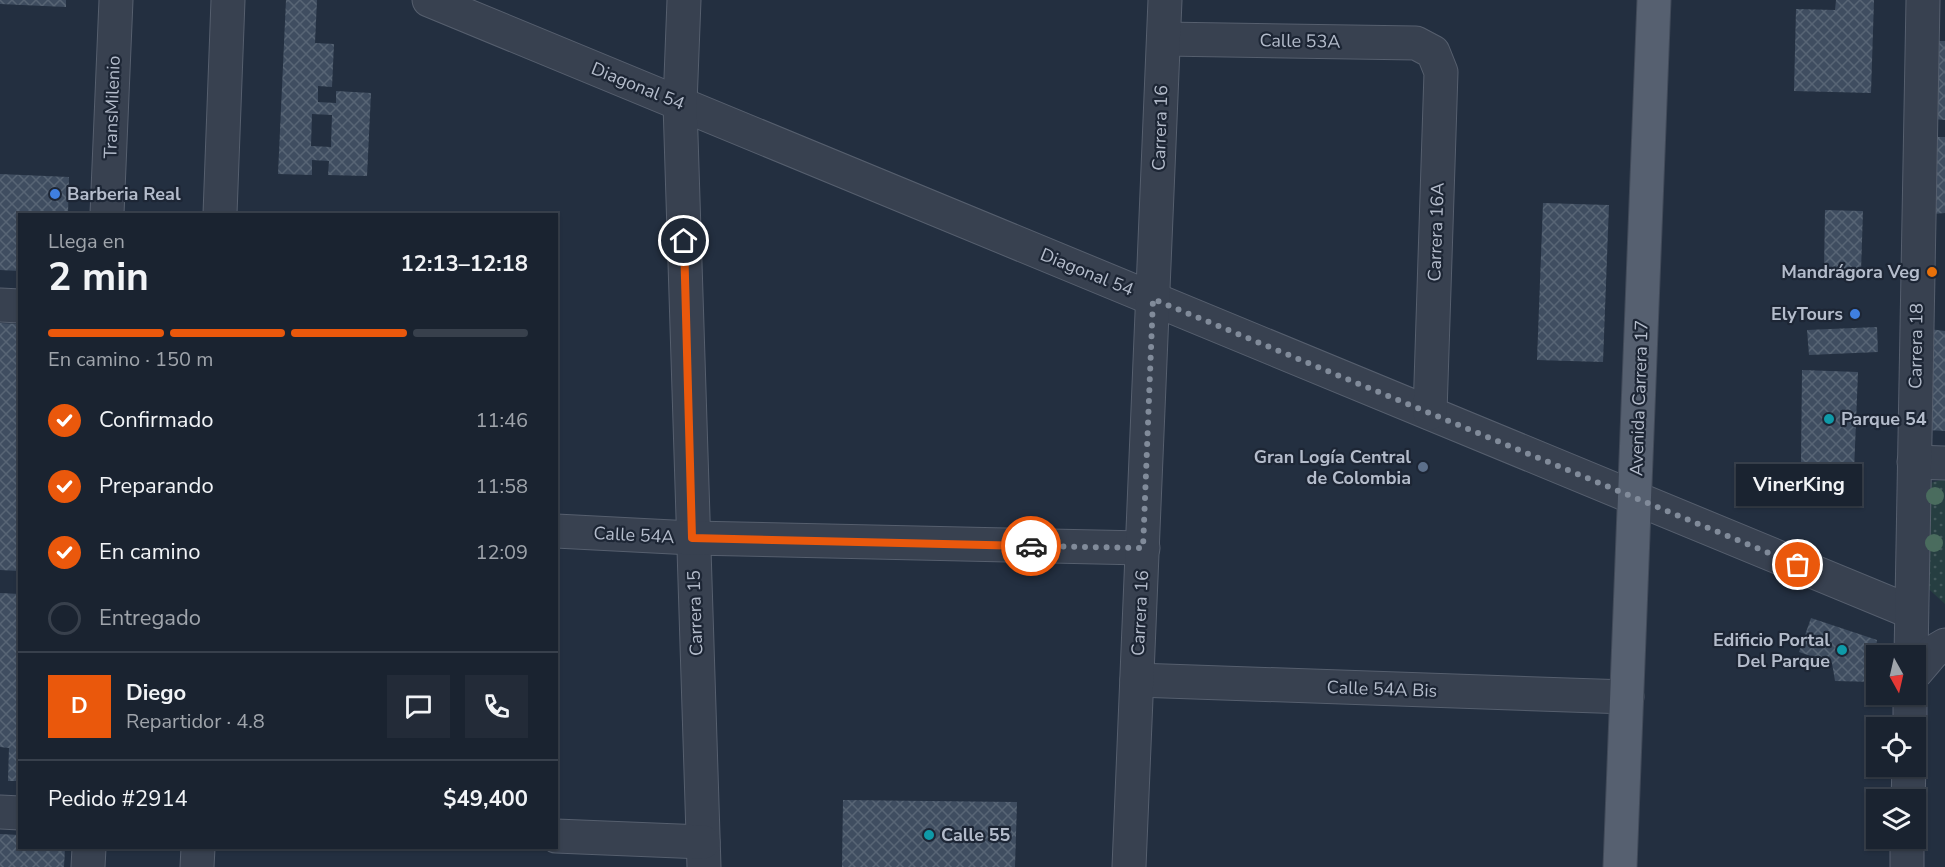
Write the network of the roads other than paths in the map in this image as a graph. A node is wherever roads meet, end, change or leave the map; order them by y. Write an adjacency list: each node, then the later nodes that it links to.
1 (116, 0): 11 (street, TransMilenio)
2 (228, 0): 12 (street)
3 (429, 0): 10 (street, Diagonal 54)
4 (684, 0): 10 (street, Carrera 15)
5 (1165, 0): 8 (street, Carrera 16)
6 (1654, 0): 18 (main road, Avenida Carrera 17)
7 (1923, 0): 17 (street, Carrera 18)
8 (1164, 39): 9 (street, Calle 53A); 13 (street, Carrera 16)
9 (1433, 52): 16 (street, Carrera 16A)
10 (680, 104): 13 (street, Diagonal 54); 20 (street, Carrera 15)
11 (107, 213)
12 (220, 213)
13 (1153, 299): 16 (street, Diagonal 54); 21 (street, Carrera 16)
14 (0, 305): 15 (street)
15 (18, 306)
16 (1430, 413): 18 (street, Diagonal 54)
17 (1930, 462): 22 (street, Carrera 18)
18 (1635, 498): 22 (street, Diagonal 54); 27 (main road, Avenida Carrera 17)
19 (558, 531): 20 (street, Calle 54A)
20 (692, 538): 21 (street, Calle 54A); 34 (street, Carrera 15)
21 (1143, 548): 26 (street, Carrera 16)
22 (1911, 612): 23 (street, Carrera 18)
23 (1911, 645)
24 (1945, 645): 25 (street)
25 (1926, 660)
26 (1137, 680): 27 (street, Calle 54A Bis); 37 (street, Carrera 16)
27 (1627, 697): 38 (main road, Avenida Carrera 17)
28 (0, 812): 29 (street)
29 (18, 813)
30 (558, 836): 34 (street)
31 (89, 849): 35 (street)
32 (198, 849): 36 (street)
33 (1907, 849): 39 (street)
34 (703, 855)
35 (88, 867)
36 (197, 867)
37 (1129, 867)
38 (1620, 867)
39 (1907, 867)

